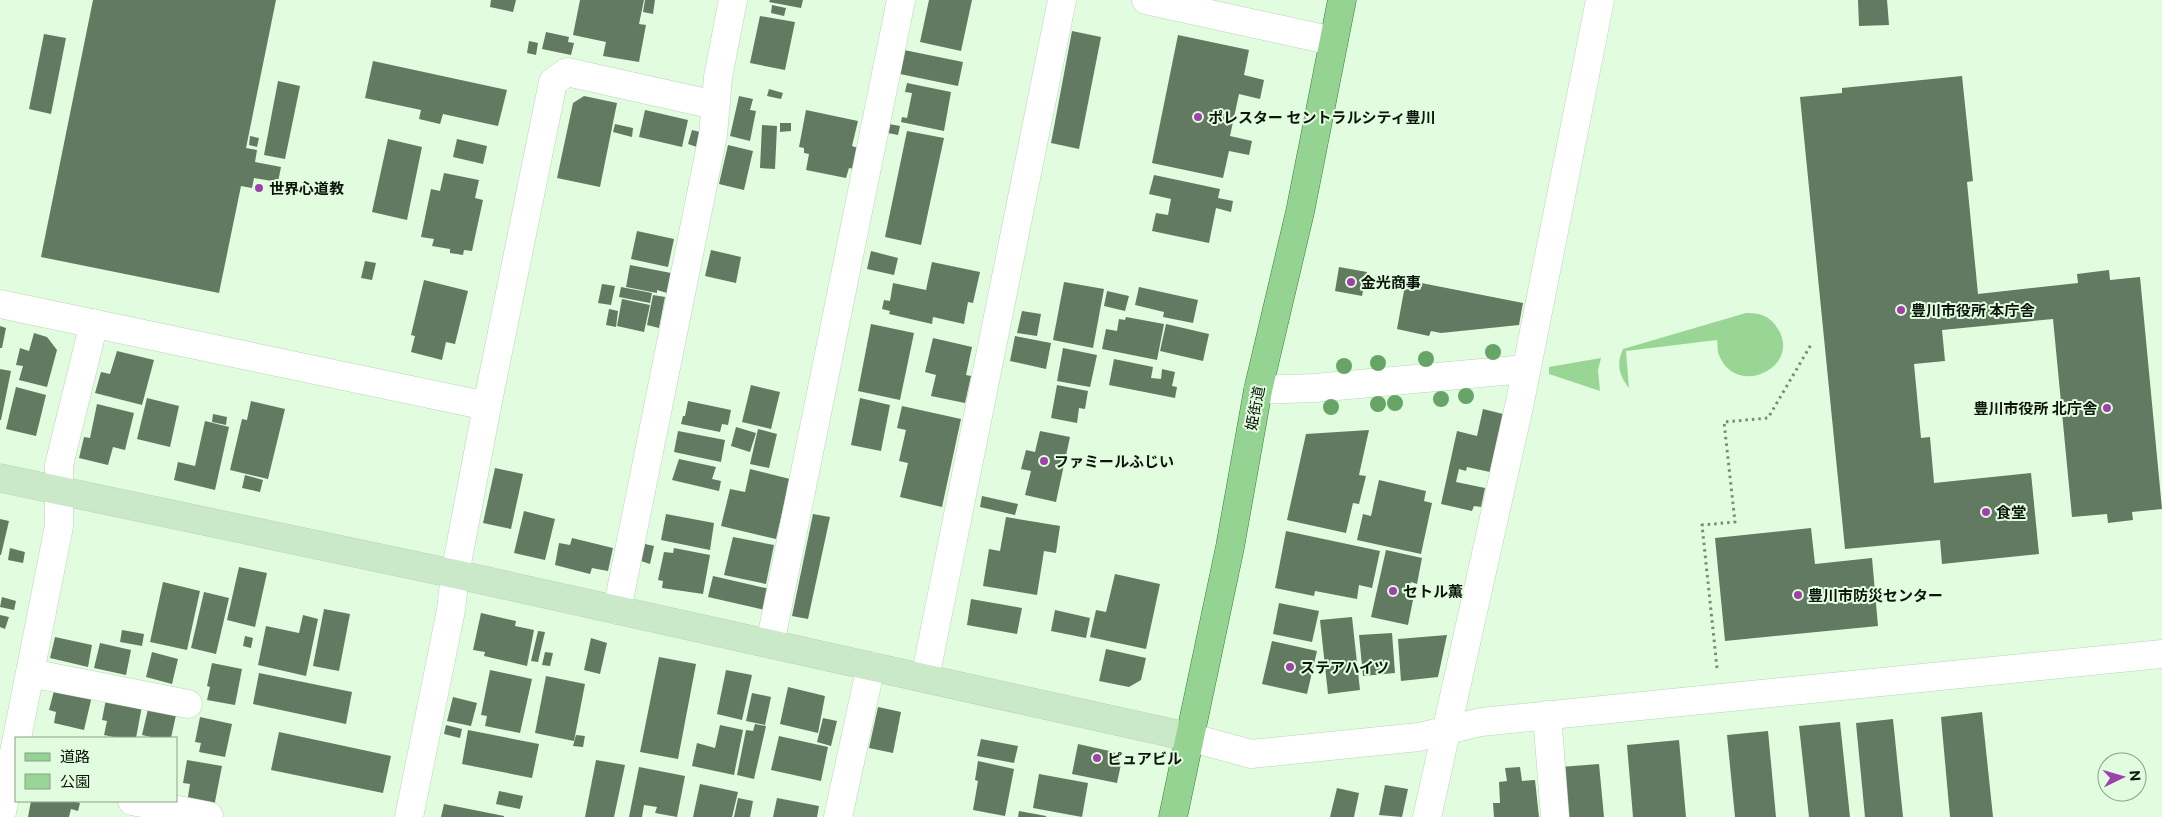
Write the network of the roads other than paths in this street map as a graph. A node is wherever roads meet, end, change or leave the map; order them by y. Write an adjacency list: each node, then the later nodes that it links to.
1 (733, 0): 8 (street)
2 (901, 0): 18 (street)
3 (1062, 0): 22 (street)
4 (1146, 0): 7 (street)
5 (1342, 0): 7 (main road, 姫街道)
6 (1600, 0): 11 (street)
7 (1333, 41): 12 (main road, 姫街道)
8 (715, 105): 13 (street); 17 (street)
9 (0, 304): 10 (street)
10 (94, 323): 13 (street); 15 (street)
11 (1526, 369): 12 (street); 25 (street)
12 (1258, 390): 27 (main road, 姫街道)
13 (487, 406): 16 (street)
14 (0, 478): 15 (street)
15 (60, 491): 16 (street); 21 (street)
16 (456, 574): 17 (street); 33 (street)
17 (617, 610): 18 (street)
18 (770, 644): 20 (street)
19 (2162, 654): 24 (street)
20 (870, 666): 22 (street); 34 (street)
21 (30, 673): 23 (street); 26 (street)
22 (925, 678): 27 (street)
23 (188, 704)
24 (1547, 715): 25 (street); 37 (street)
25 (1445, 731): 27 (street); 36 (street)
26 (17, 737)
27 (1189, 737): 35 (main road, 姫街道)
28 (15, 754): 29 (street)
29 (13, 777): 32 (street)
30 (137, 802): 31 (street)
31 (209, 816)
32 (1, 817)
33 (409, 817)
34 (838, 817)
35 (1173, 817)
36 (1427, 817)
37 (1555, 817)

